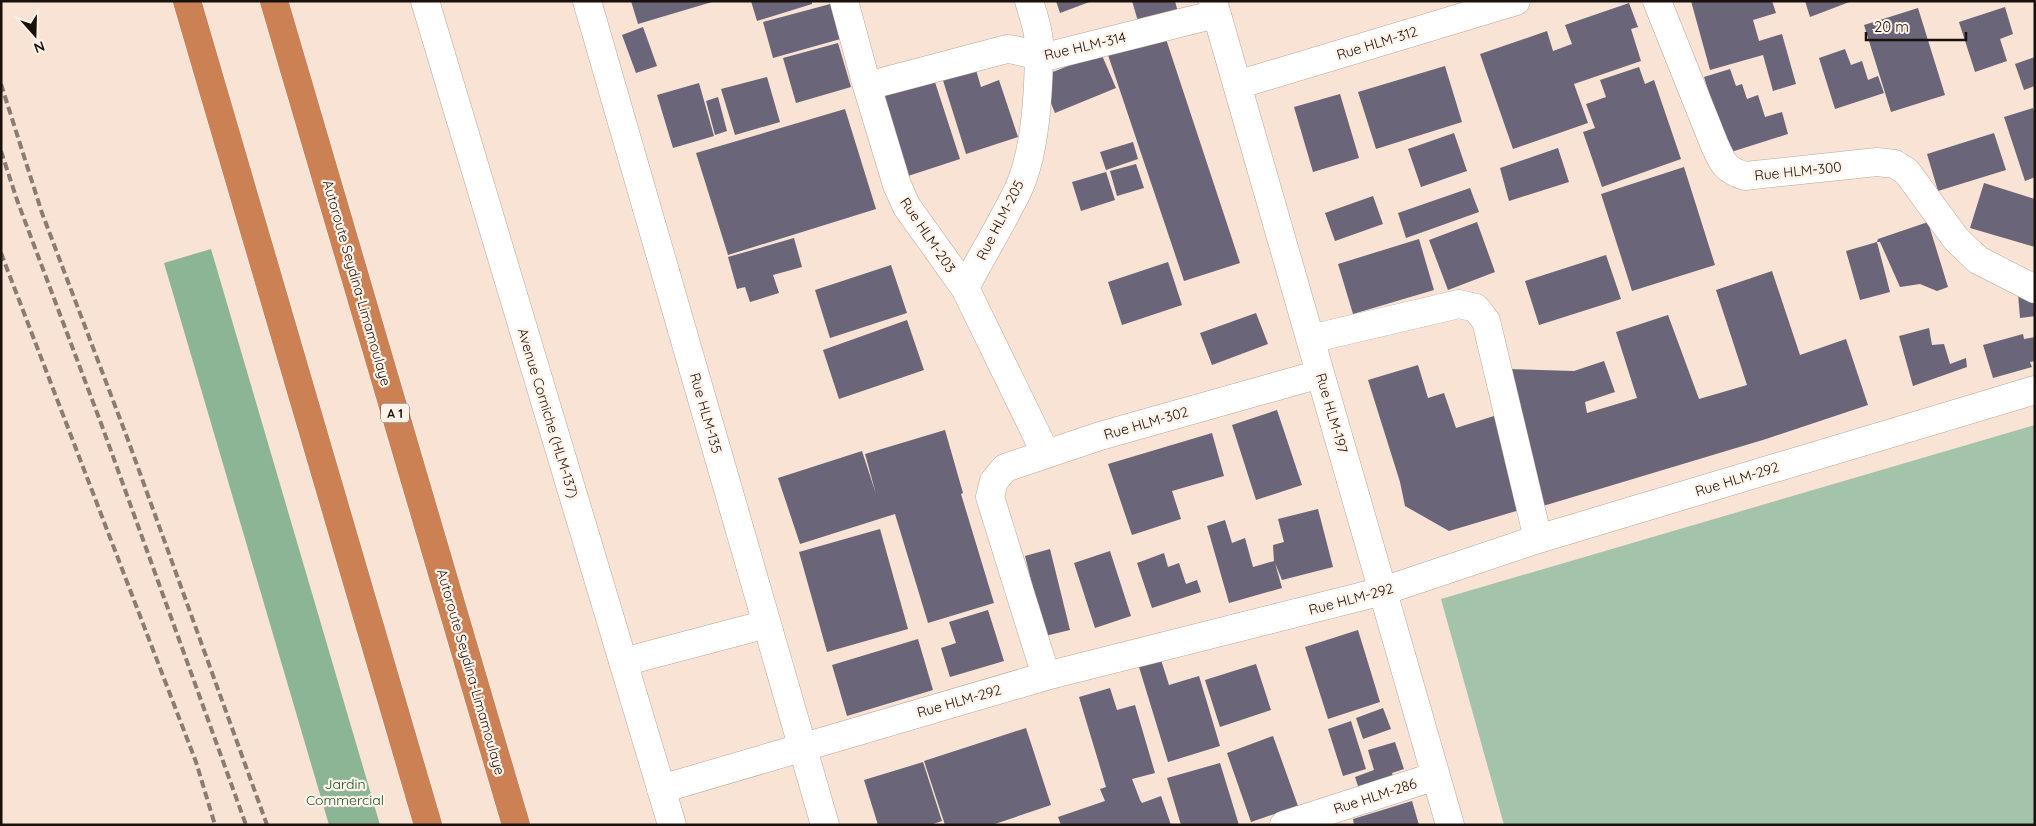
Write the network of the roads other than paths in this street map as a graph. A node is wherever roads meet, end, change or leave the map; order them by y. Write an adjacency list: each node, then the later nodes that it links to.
1 (187, 1): 28 (highway)
2 (274, 1): 29 (highway, Autoroute Seydina-Limamoulaye / A 1)
3 (425, 1): 23 (street, Avenue Corniche (HLM-137))
4 (587, 1): 22 (street, Rue HLM-135)
5 (844, 1): 13 (street, Rue HLM-203)
6 (1029, 1): 11 (street, Rue HLM-205)
7 (1516, 1): 10 (street, Rue HLM-312)
8 (1657, 1): 15 (street, Rue HLM-300)
9 (1215, 8): 11 (street, Rue HLM-314); 12 (street, Rue HLM-197)
10 (1471, 8): 12 (street, Rue HLM-312)
11 (1037, 57): 13 (street, Rue HLM-314); 14 (street, Rue HLM-205)
12 (1237, 85): 16 (street, Rue HLM-197)
13 (867, 86): 14 (street, Rue HLM-203)
14 (965, 288): 19 (street, Rue HLM-203)
15 (2035, 289)
16 (1310, 339): 17 (street, Rue HLM-197); 20 (street)
17 (1320, 374): 19 (street, Rue HLM-302); 21 (street, Rue HLM-197)
18 (2035, 390): 20 (street, Rue HLM-292)
19 (1046, 454): 24 (street, Rue HLM-302)
20 (1538, 539): 21 (street, Rue HLM-292)
21 (1383, 591): 24 (street, Rue HLM-292); 26 (street, Rue HLM-197)
22 (767, 624): 23 (street); 25 (street, Rue HLM-135)
23 (623, 662): 27 (street, Avenue Corniche (HLM-137))
24 (1046, 676): 25 (street, Rue HLM-292)
25 (803, 747): 27 (street, Rue HLM-292); 31 (street, Rue HLM-135)
26 (1436, 776): 32 (street, Rue HLM-286); 33 (street, Rue HLM-197)
27 (661, 789): 30 (street, Avenue Corniche (HLM-137))
28 (428, 825)
29 (516, 825)
30 (672, 825)
31 (825, 825)
32 (1284, 825)
33 (1450, 825)

